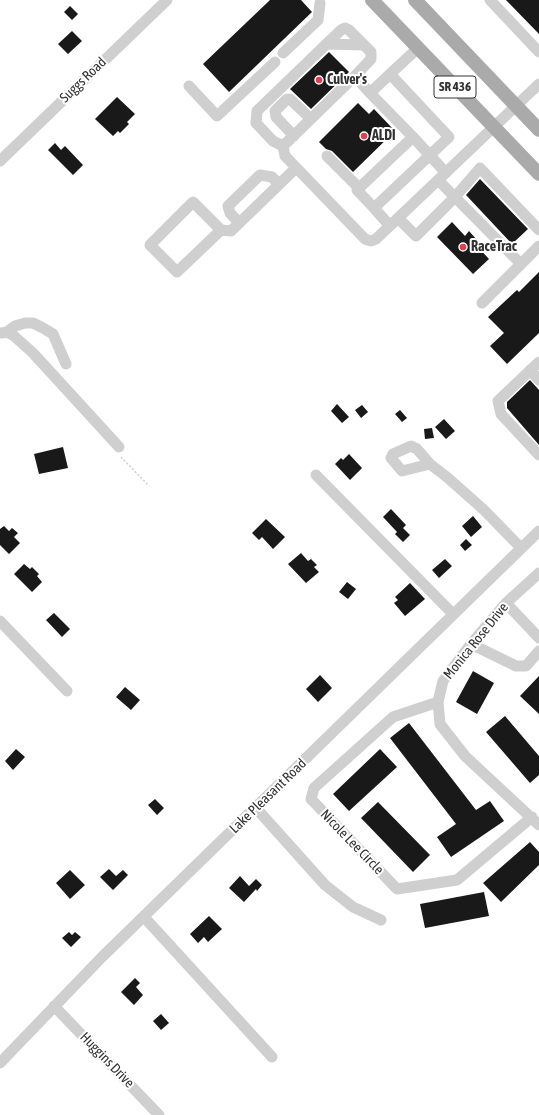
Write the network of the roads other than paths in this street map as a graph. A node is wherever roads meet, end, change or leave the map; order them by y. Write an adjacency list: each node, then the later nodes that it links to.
1 (166, 0): 26 (street, Suggs Road)
2 (372, 0): 8 (main road, SR 436)
3 (415, 0): 17 (main road, SR 436)
4 (490, 0): 9 (street)
5 (320, 1): 10 (street)
6 (326, 44): 7 (street); 7 (street); 23 (street)
7 (364, 45): 13 (street)
8 (418, 48): 12 (street); 19 (main road, SR 436)
9 (539, 52)
10 (283, 53)
11 (275, 62): 15 (street)
12 (390, 74): 16 (street); 24 (street)
13 (354, 76): 16 (street); 18 (street)
14 (539, 84): 17 (street)
15 (189, 86)
16 (370, 93): 22 (street)
17 (516, 106): 19 (street); 20 (main road, SR 436)
18 (311, 119): 21 (street); 21 (street)
19 (494, 127): 28 (main road, SR 436); 29 (street)
20 (539, 130)
21 (294, 136): 23 (street)
22 (412, 137): 24 (street); 31 (street)
23 (283, 146): 27 (street)
24 (429, 155): 29 (street); 33 (street)
25 (327, 156): 31 (street)
26 (0, 161)
27 (296, 168): 30 (street); 36 (street)
28 (539, 174)
29 (442, 176): 32 (street); 34 (street)
30 (279, 184): 35 (street); 35 (street)
31 (359, 188): 33 (street)
32 (455, 197): 34 (street); 38 (street); 40 (street)
33 (374, 208): 36 (street)
34 (398, 218): 36 (street)
35 (239, 223): 37 (street)
36 (390, 226)
37 (221, 230): 37 (street)
38 (539, 230)
39 (538, 248): 40 (street)
40 (521, 264): 41 (street)
41 (482, 303)
42 (3, 334): 44 (street); 47 (street)
43 (539, 362): 45 (street)
44 (66, 364)
45 (530, 370): 46 (street); 48 (street)
46 (539, 380)
47 (119, 447)
48 (539, 455)
49 (430, 464): 52 (street)
50 (316, 474): 55 (street)
51 (539, 531): 52 (street, Lake Pleasant Road)
52 (521, 548): 55 (street, Lake Pleasant Road)
53 (539, 573): 54 (street, Monica Rose Drive)
54 (506, 603): 57 (street); 58 (street, Monica Rose Drive)
55 (453, 614): 62 (street, Lake Pleasant Road)
56 (0, 621): 60 (street)
57 (539, 638)
58 (471, 644): 59 (street); 61 (street, Monica Rose Drive)
59 (539, 651)
60 (67, 691)
61 (438, 702): 63 (street, Monica Rose Drive); 63 (street, Nicole Lee Circle)
62 (256, 808): 64 (street, Lake Pleasant Road); 65 (street)
63 (535, 821)
64 (144, 917): 66 (street, Lake Pleasant Road); 67 (street)
65 (380, 920)
66 (54, 1006): 68 (street, Lake Pleasant Road); 69 (street, Huggins Drive)
67 (272, 1057)
68 (0, 1063)
69 (159, 1115)

